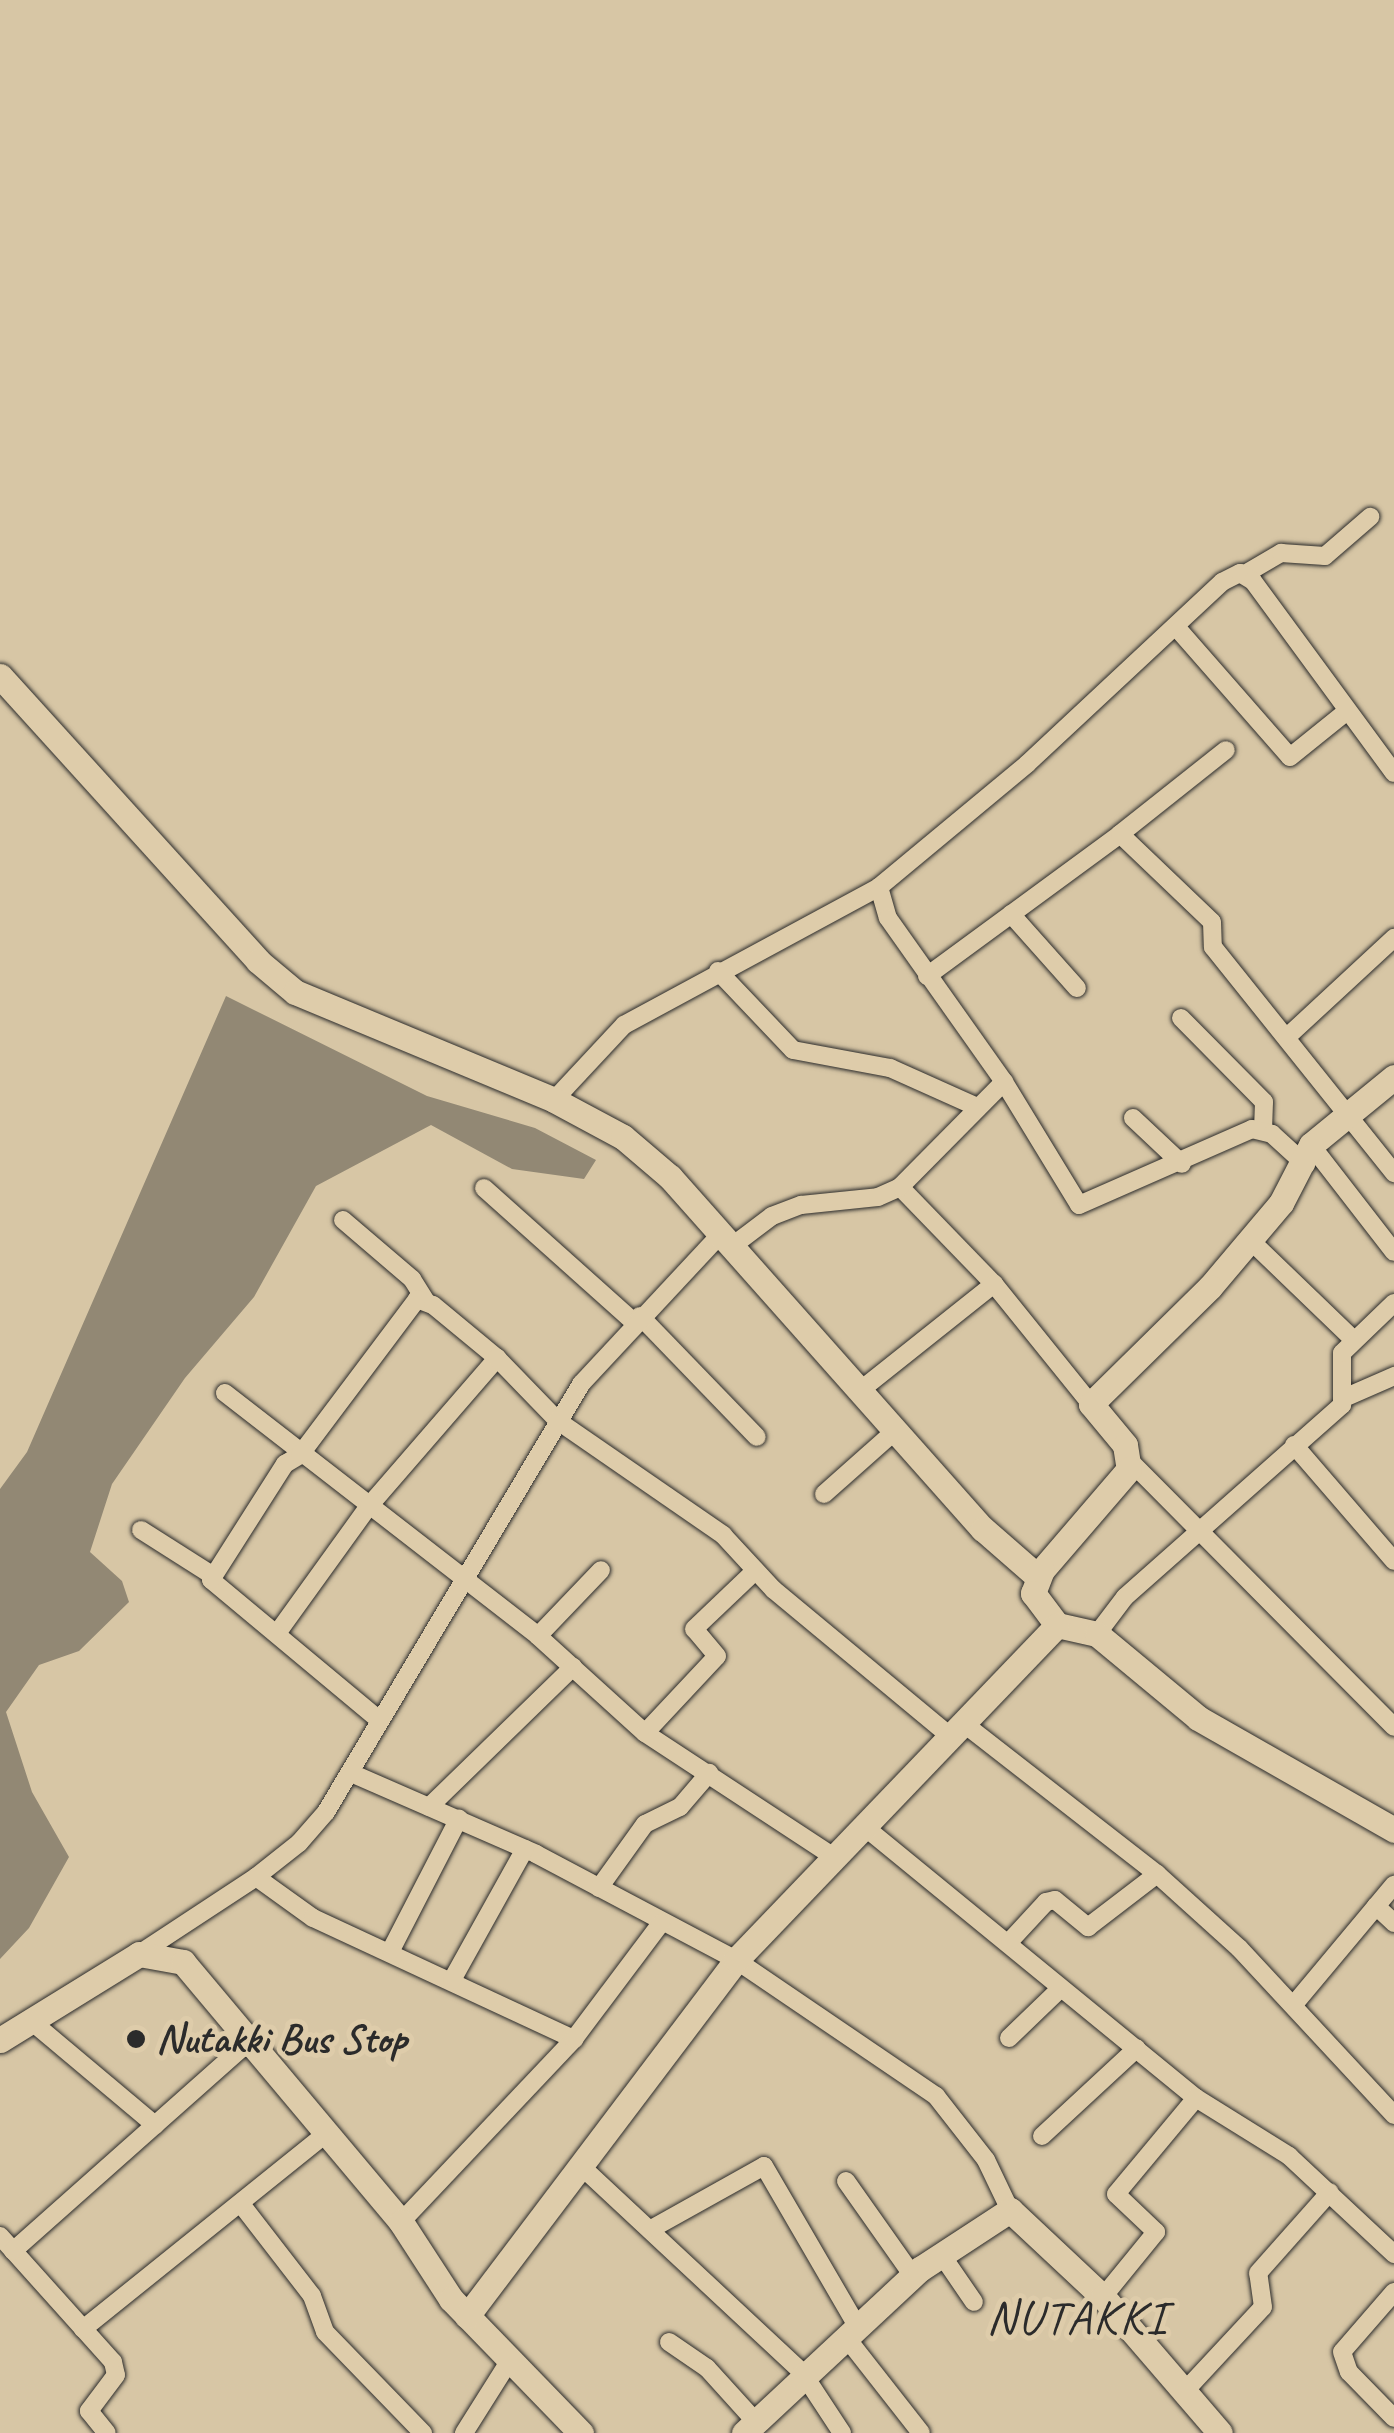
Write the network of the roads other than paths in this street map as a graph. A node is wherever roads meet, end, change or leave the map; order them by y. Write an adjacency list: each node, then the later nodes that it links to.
1 (1370, 518): 2 (street)
2 (1245, 574): 3 (street); 5 (street)
3 (1177, 628): 5 (street); 9 (street)
4 (0, 676): 19 (main road)
5 (1347, 712): 7 (street)
6 (1226, 750): 8 (street)
7 (1391, 762)
8 (1120, 834): 10 (street); 16 (street)
9 (879, 887): 12 (street); 13 (street)
10 (1011, 914): 13 (street); 14 (street)
11 (1394, 938): 16 (street)
12 (718, 970): 19 (street); 20 (street)
13 (927, 976): 18 (street)
14 (1077, 988)
15 (1181, 1018): 23 (street)
16 (1287, 1037): 21 (street)
17 (1394, 1076): 21 (main road)
18 (1004, 1082): 20 (street); 25 (street)
19 (554, 1100): 31 (main road)
20 (977, 1107): 27 (street)
21 (1350, 1111): 24 (main road); 26 (street)
22 (1133, 1118): 25 (street)
23 (1263, 1130): 24 (street); 25 (street)
24 (1309, 1155): 30 (main road); 32 (street)
25 (1182, 1164)
26 (1394, 1173)
27 (900, 1187): 31 (street); 33 (street)
28 (484, 1188): 36 (street)
29 (342, 1220): 34 (street)
30 (1250, 1240): 37 (street); 43 (main road)
31 (725, 1241): 36 (street); 40 (main road)
32 (1394, 1252)
33 (994, 1284): 40 (street); 43 (street)
34 (426, 1301): 38 (street); 48 (street)
35 (1394, 1303): 37 (street)
36 (637, 1319): 44 (street); 46 (street)
37 (1353, 1339): 42 (street)
38 (497, 1358): 44 (street); 51 (street)
39 (1394, 1376): 42 (street)
40 (862, 1389): 45 (main road)
41 (225, 1393): 48 (street)
42 (1344, 1398): 47 (street)
43 (1091, 1404): 49 (main road)
44 (558, 1422): 56 (street); 59 (street)
45 (896, 1430): 50 (street); 58 (main road)
46 (757, 1436)
47 (1294, 1445): 53 (street); 54 (street)
48 (300, 1455): 51 (street); 57 (street)
49 (1130, 1462): 53 (street); 58 (main road)
50 (824, 1494)
51 (369, 1506): 59 (street); 61 (street)
52 (141, 1530): 57 (street)
53 (1196, 1532): 62 (street); 66 (street)
54 (1394, 1561)
55 (601, 1570): 63 (street)
56 (755, 1571): 67 (street); 68 (street)
57 (212, 1576): 61 (street)
58 (1038, 1577): 60 (main road)
59 (461, 1582): 63 (street); 65 (street)
60 (1057, 1625): 62 (main road); 67 (main road)
61 (278, 1632): 65 (street)
62 (1097, 1634): 74 (main road)
63 (538, 1636): 64 (street)
64 (573, 1667): 68 (street); 71 (street)
65 (378, 1718): 69 (street)
66 (1394, 1727)
67 (957, 1729): 73 (main road); 77 (street)
68 (645, 1733): 70 (street)
69 (351, 1774): 71 (street); 78 (street)
70 (708, 1774): 76 (street); 80 (street)
71 (429, 1806): 72 (street)
72 (459, 1818): 75 (street); 85 (street)
73 (866, 1828): 76 (main road); 84 (street)
74 (1394, 1830)
75 (526, 1849): 80 (street); 88 (street)
76 (834, 1856): 87 (main road)
77 (1157, 1874): 84 (street); 90 (street)
78 (256, 1877): 85 (street); 86 (street)
79 (1394, 1885): 81 (street)
80 (599, 1888): 83 (street)
81 (1376, 1906): 82 (street); 90 (street)
82 (1394, 1922)
83 (661, 1923): 87 (street); 94 (street)
84 (1010, 1941): 89 (street)
85 (391, 1950): 88 (street)
86 (139, 1954): 91 (main road); 93 (main road)
87 (736, 1960): 102 (main road); 106 (street)
88 (452, 1980): 94 (street)
89 (1060, 1990): 92 (street); 96 (street)
90 (1296, 2002): 98 (street)
91 (31, 2021): 95 (main road); 99 (street)
92 (1009, 2038)
93 (252, 2039): 99 (street); 100 (main road)
94 (574, 2039): 107 (street)
95 (0, 2040)
96 (1137, 2048): 97 (street); 101 (street)
97 (1196, 2098): 104 (street); 115 (street)
98 (1394, 2115)
99 (156, 2125): 110 (street)
100 (328, 2132): 105 (street); 107 (main road)
101 (1042, 2136)
102 (582, 2167): 108 (street); 117 (main road)
103 (846, 2180): 113 (street)
104 (1330, 2192): 112 (street); 123 (street)
105 (241, 2204): 118 (street); 127 (street)
106 (1010, 2210): 111 (main road); 115 (main road)
107 (401, 2222): 117 (main road)
108 (653, 2228): 119 (street); 122 (street)
109 (0, 2236): 110 (street)
110 (13, 2251): 118 (street)
111 (941, 2254): 113 (main road); 116 (street)
112 (1394, 2254)
113 (913, 2276): 119 (main road)
114 (1394, 2292): 124 (street)
115 (1103, 2296): 123 (main road)
116 (974, 2302)
117 (467, 2316): 121 (main road)
118 (83, 2329): 126 (street)
119 (851, 2331): 122 (main road); 131 (street)
120 (669, 2342): 125 (street)
121 (510, 2360): 128 (street); 129 (main road)
122 (802, 2372): 125 (main road); 130 (street)
123 (1183, 2394): 132 (main road)
124 (1394, 2418)
125 (749, 2427)
126 (107, 2433)
127 (423, 2433)
128 (464, 2433)
129 (580, 2433)
130 (842, 2433)
131 (921, 2433)
132 (1220, 2433)

